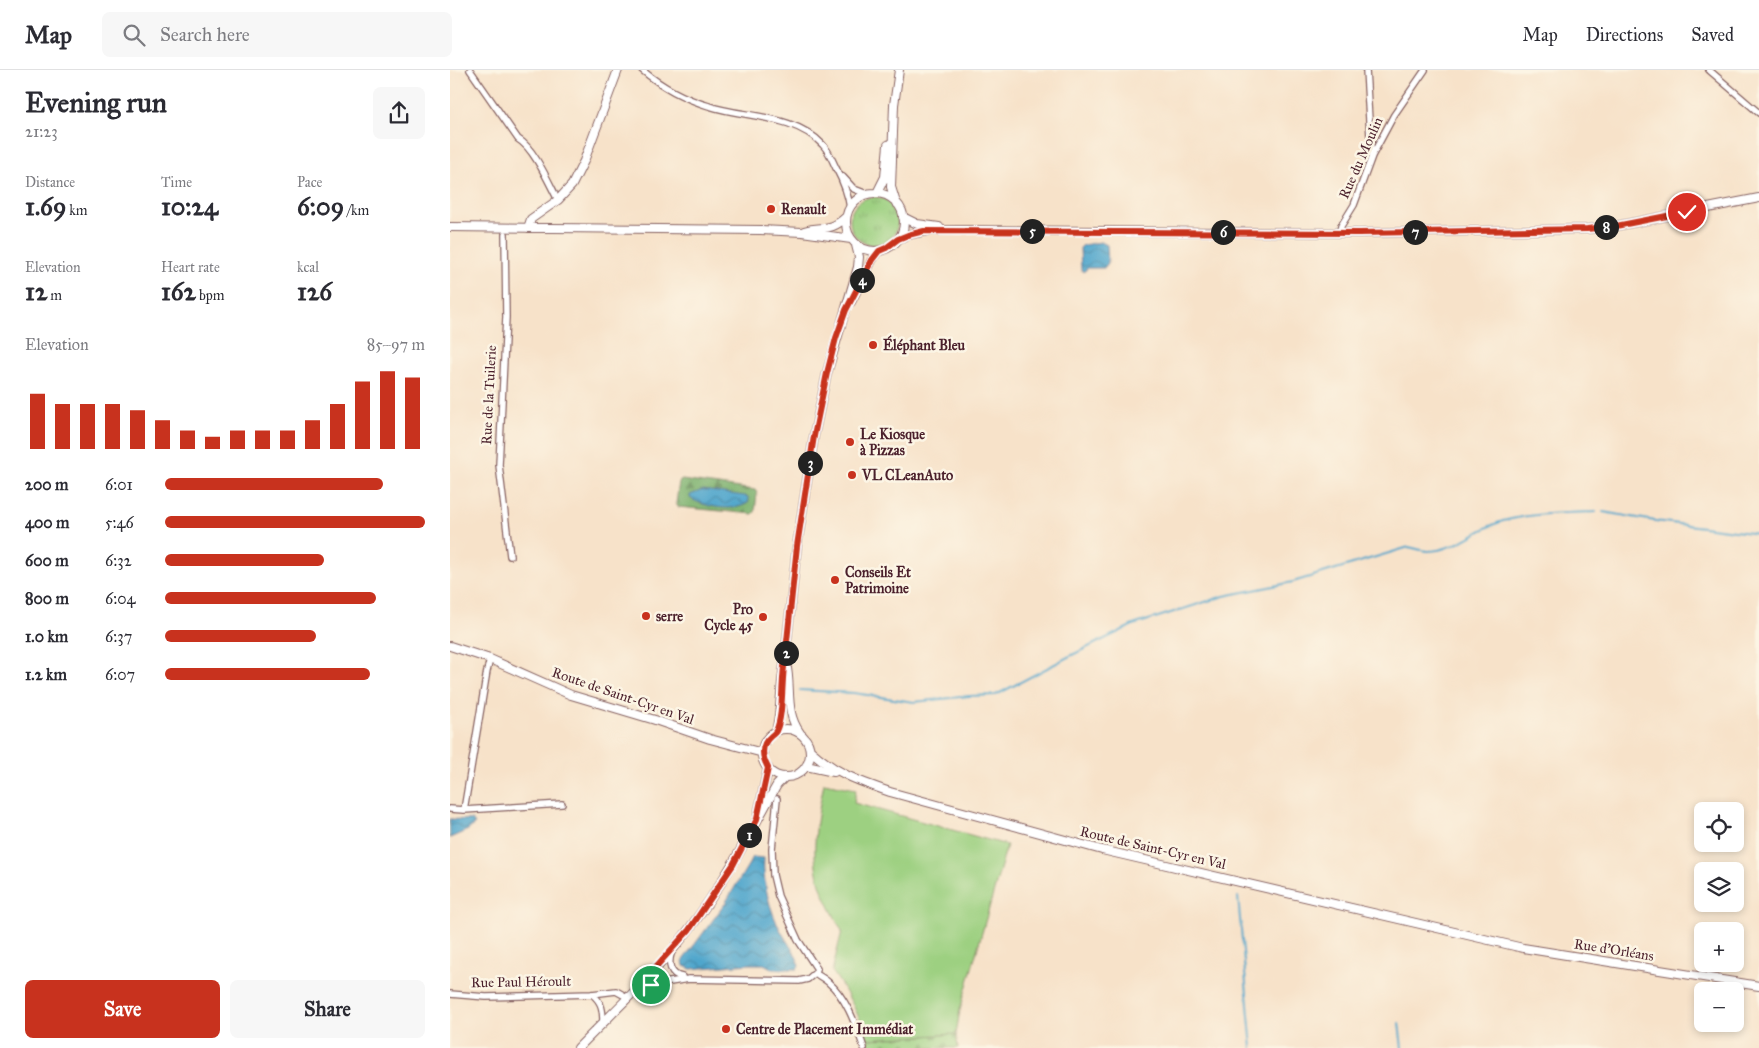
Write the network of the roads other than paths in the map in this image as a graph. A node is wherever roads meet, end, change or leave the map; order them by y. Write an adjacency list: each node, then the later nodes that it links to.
1 (470, 70): 15 (street)
2 (618, 70): 15 (main road)
3 (642, 70): 11 (street)
4 (899, 70): 8 (main road)
5 (1366, 70): 10 (street)
6 (1425, 70): 10 (street, Rue du Moulin)
7 (1709, 70): 9 (street)
8 (894, 109): 13 (main road); 16 (main road)
9 (1759, 113)
10 (1372, 156): 24 (street, Rue du Moulin)
11 (836, 167): 12 (street); 17 (street)
12 (867, 194): 13 (main road); 17 (main road)
13 (877, 194): 16 (main road)
14 (1759, 198): 24 (main road)
15 (558, 200): 21 (main road)
16 (896, 203): 19 (main road)
17 (850, 208): 18 (main road)
18 (846, 217): 23 (main road); 27 (main road)
19 (903, 217): 22 (main road); 26 (main road)
20 (450, 227): 21 (main road)
21 (528, 228): 23 (main road)
22 (966, 230): 24 (main road); 26 (main road)
23 (802, 232): 27 (main road)
24 (1340, 232)
25 (505, 234): 30 (street, Rue de la Tuilerie)
26 (898, 239): 28 (main road)
27 (854, 242): 28 (main road); 29 (main road)
28 (879, 251): 29 (main road)
29 (846, 310): 33 (main road)
30 (510, 556)
31 (450, 646): 32 (main road, Route de Saint-Cyr en Val)
32 (490, 659): 37 (main road, Route de Saint-Cyr en Val); 45 (street)
33 (785, 660): 34 (main road); 35 (main road)
34 (776, 732): 35 (main road); 37 (main road)
35 (801, 735): 36 (main road)
36 (810, 750): 38 (main road); 40 (main road, Route de Saint-Cyr en Val)
37 (763, 754): 39 (main road)
38 (806, 766): 40 (main road, Route de Saint-Cyr en Val); 41 (main road)
39 (768, 768): 41 (main road); 46 (main road)
40 (839, 773): 47 (main road, Route de Saint-Cyr en Val)
41 (785, 777): 46 (main road)
42 (778, 799): 49 (street)
43 (562, 804): 45 (street)
44 (450, 809): 45 (street)
45 (464, 810)
46 (757, 819): 48 (main road)
47 (1466, 935): 52 (main road, Rue d'Orléans)
48 (673, 949): 50 (street); 51 (main road)
49 (815, 973): 50 (street); 58 (street)
50 (689, 979): 51 (street)
51 (643, 981): 55 (main road)
52 (1759, 986)
53 (450, 994): 54 (street, Rue Paul Héroult)
54 (592, 994): 55 (street, Rue Paul Héroult); 56 (street)
55 (627, 997): 56 (main road)
56 (603, 1023): 57 (main road)
57 (578, 1048)
58 (864, 1048)

